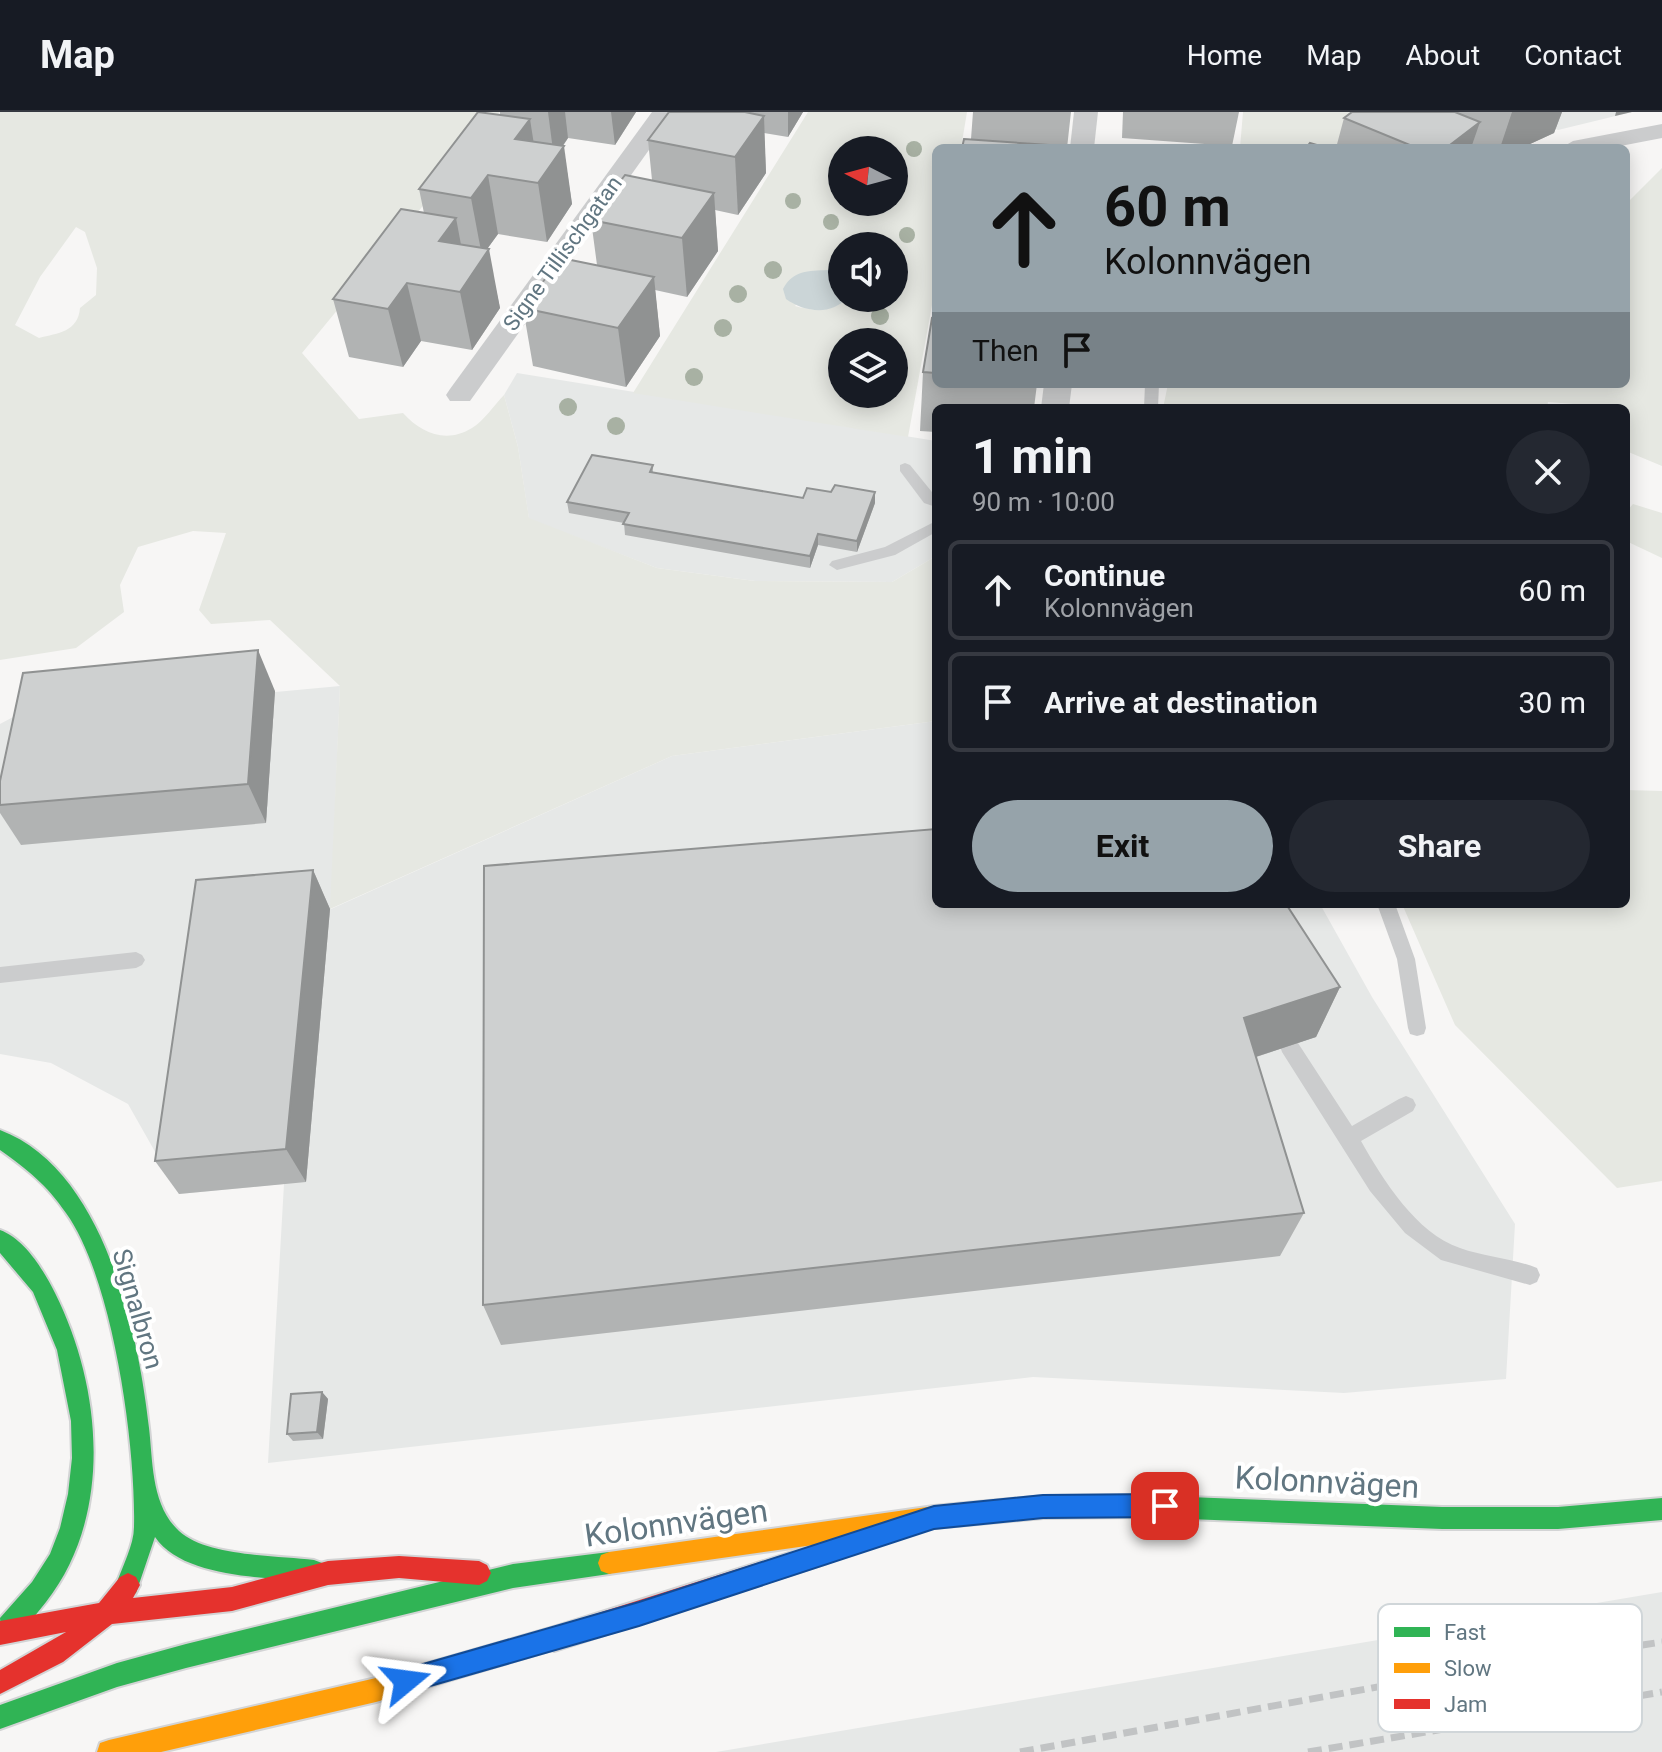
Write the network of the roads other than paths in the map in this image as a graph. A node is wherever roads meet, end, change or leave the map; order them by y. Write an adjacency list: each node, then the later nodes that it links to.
1 (664, 112): 6 (street, Signe Tillischgatan)
2 (1086, 112): 4 (street)
3 (1662, 131): 5 (street)
4 (1082, 144)
5 (1594, 144)
6 (460, 395)
7 (905, 468): 8 (lane)
8 (932, 501)
9 (932, 528): 10 (lane)
10 (837, 565)
11 (1387, 908): 14 (lane)
12 (136, 960): 13 (lane)
13 (0, 975)
14 (1417, 1028)
15 (1289, 1046): 17 (lane)
16 (1406, 1105): 17 (lane)
17 (1349, 1138): 20 (lane)
18 (0, 1139): 21 (street, Signalbron)
19 (0, 1239): 27 (street, Kolonnvägen)
20 (1530, 1275)
21 (143, 1483): 24 (street, Kolonnvägen); 26 (street)
22 (1662, 1509): 23 (street, Kolonnvägen)
23 (934, 1517): 25 (street, Kolonnvägen); 30 (street)
24 (328, 1573): 25 (street, Kolonnvägen); 26 (street, Kolonnvägen)
25 (513, 1576): 29 (street, Kolonnvägen)
26 (113, 1612): 27 (street, Kolonnvägen); 28 (street)
27 (1, 1632)
28 (0, 1682)
29 (0, 1717)
30 (109, 1752)

